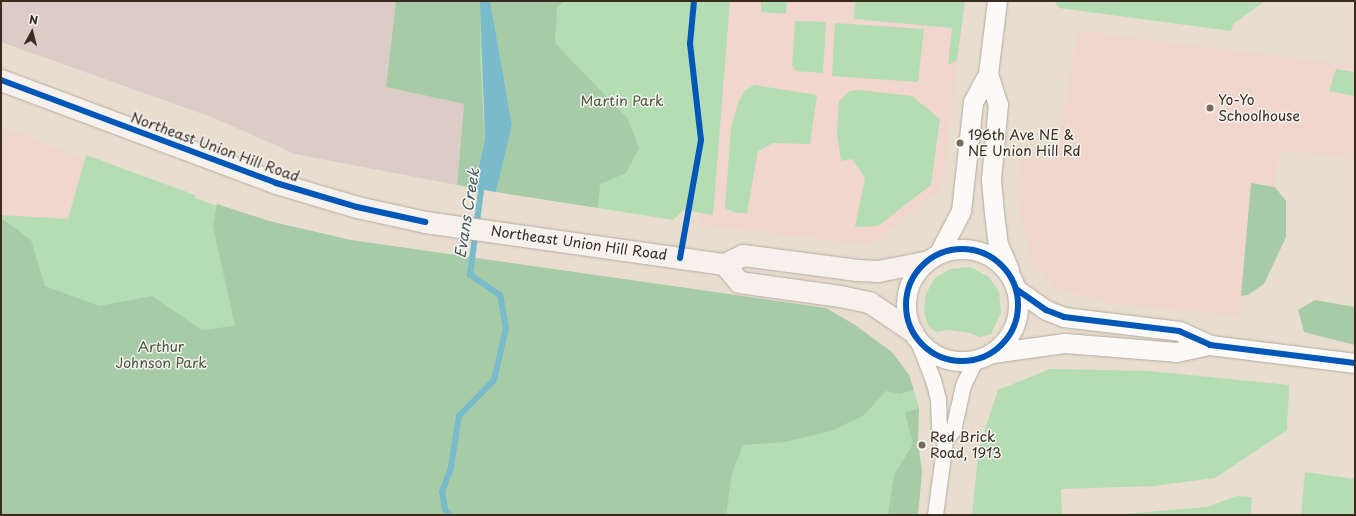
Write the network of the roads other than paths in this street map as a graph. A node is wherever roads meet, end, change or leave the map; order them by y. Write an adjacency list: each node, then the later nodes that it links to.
1 (996, 1): 2 (street)
2 (988, 74): 4 (street); 6 (street)
3 (1, 80): 5 (main road, Northeast Union Hill Road)
4 (932, 257): 5 (main road); 6 (street); 7 (street)
5 (724, 264): 7 (main road)
6 (1014, 283): 8 (street); 9 (street)
7 (914, 335): 9 (street); 11 (street)
8 (1210, 345): 9 (street); 10 (street)
9 (983, 357): 11 (street)
10 (1355, 363)
11 (945, 440): 12 (street)
12 (935, 515)

